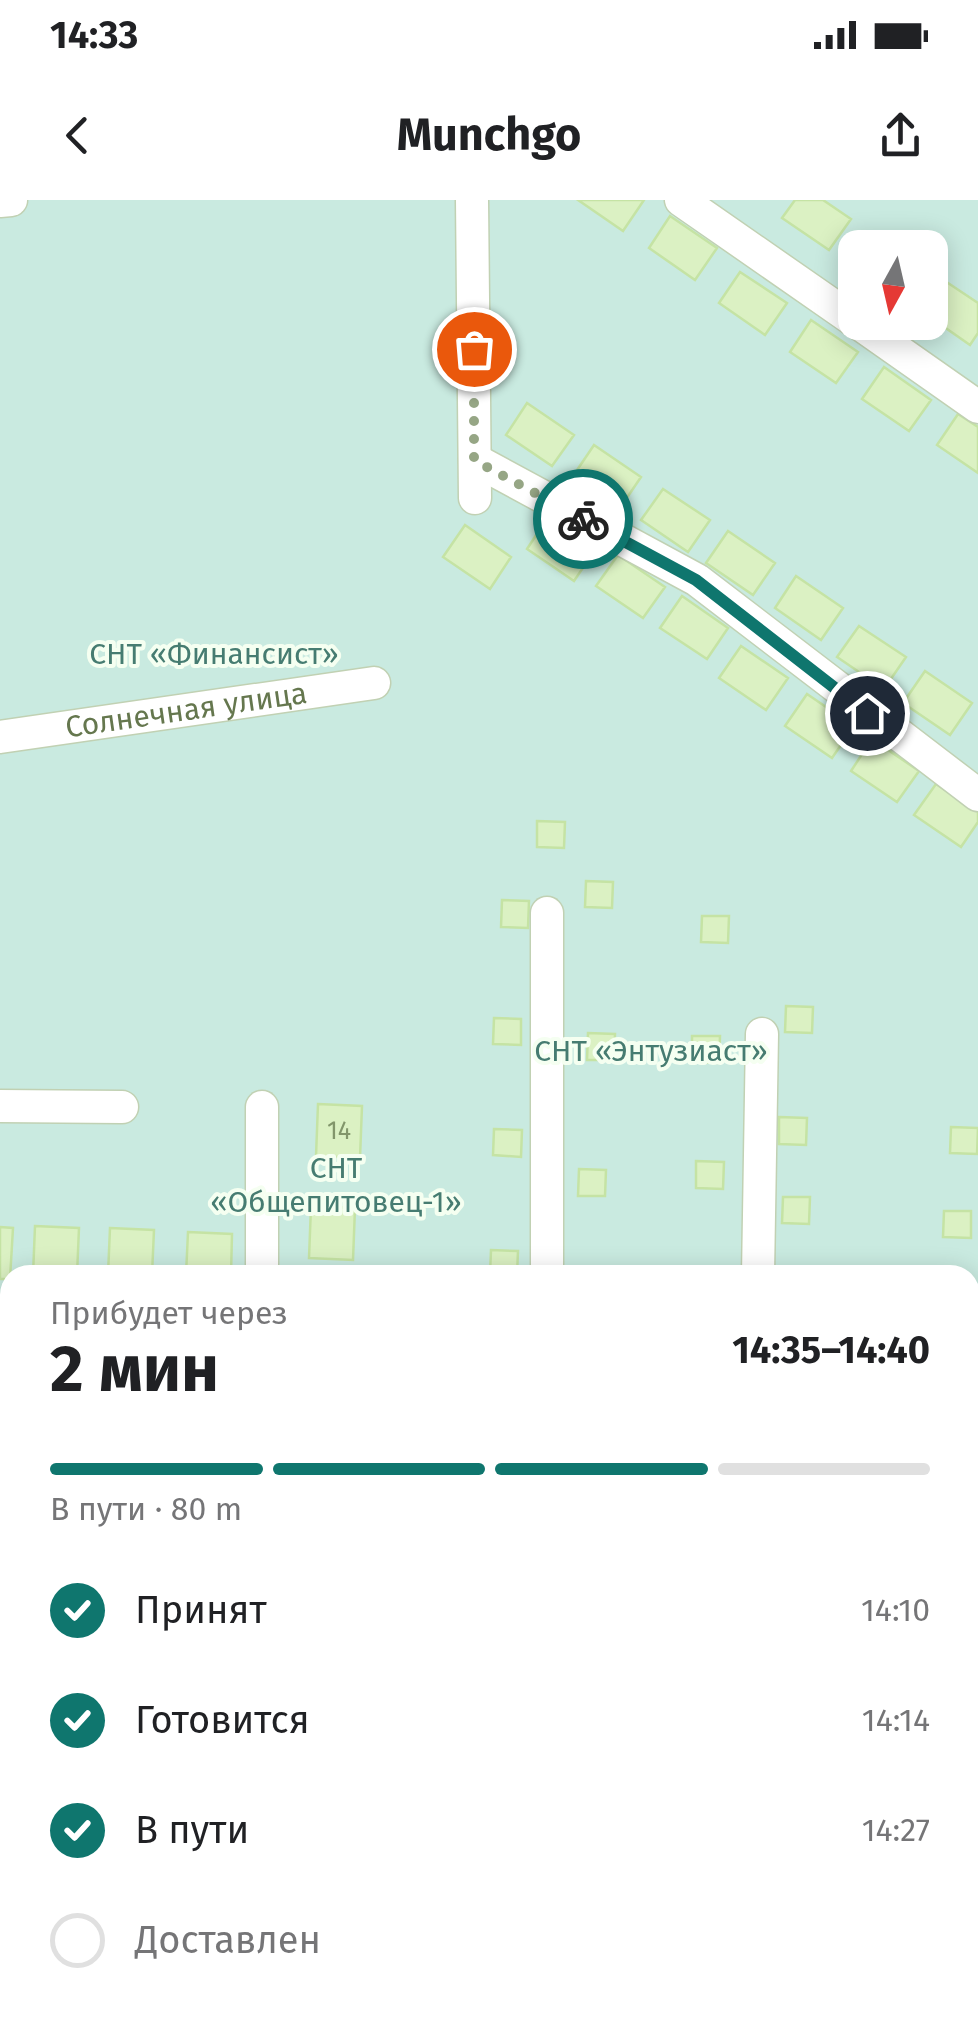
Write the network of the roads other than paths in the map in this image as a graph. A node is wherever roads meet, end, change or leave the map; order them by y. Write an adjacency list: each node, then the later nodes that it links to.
1 (11, 200): 4 (street)
2 (472, 200): 8 (street)
3 (681, 200): 5 (street)
4 (0, 202)
5 (838, 309)
6 (882, 340): 7 (street)
7 (978, 407)
8 (474, 460): 9 (street); 12 (street)
9 (475, 498)
10 (374, 684): 11 (street, Солнечная улица)
11 (0, 737)
12 (978, 795)
13 (547, 912): 19 (street)
14 (762, 1034): 20 (street)
15 (0, 1106): 16 (street)
16 (122, 1107)
17 (262, 1107): 18 (street)
18 (262, 1265)
19 (547, 1265)
20 (758, 1265)

